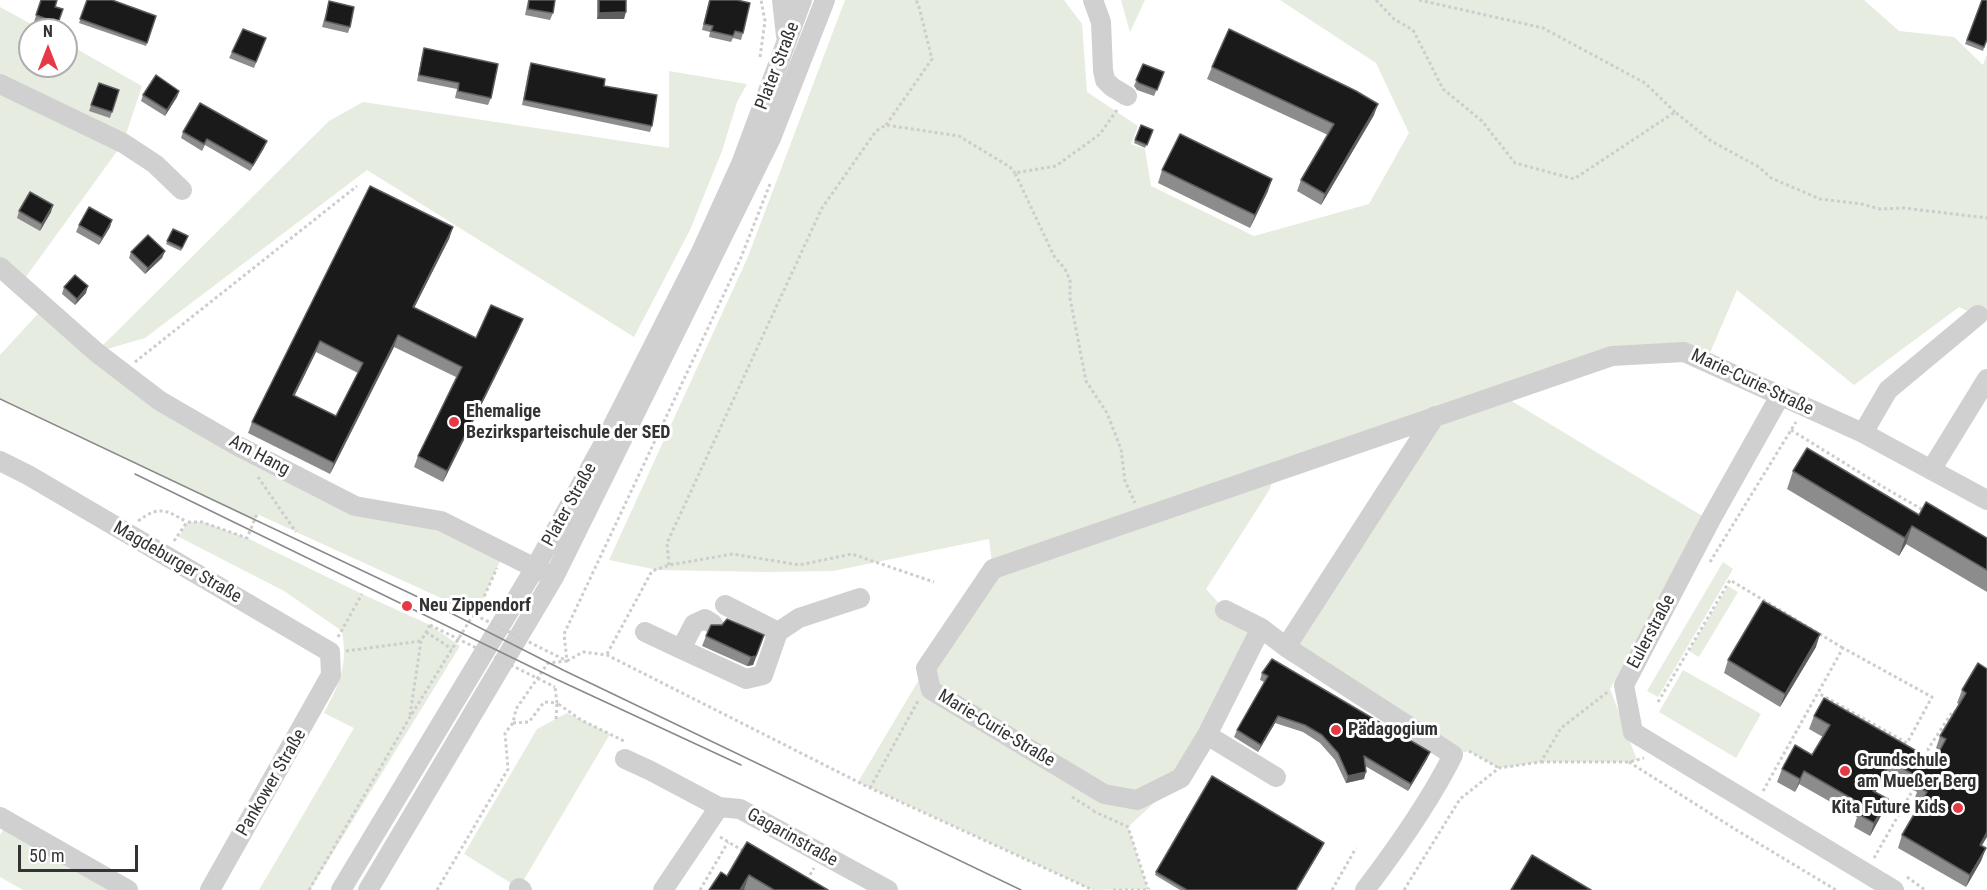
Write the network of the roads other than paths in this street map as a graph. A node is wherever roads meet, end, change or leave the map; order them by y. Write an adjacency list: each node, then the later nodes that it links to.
1 (782, 0): 5 (street)
2 (802, 0): 5 (street, Plater Straße)
3 (825, 0): 19 (street, Plater Straße)
4 (1093, 0): 7 (street)
5 (786, 42): 18 (street, Plater Straße)
6 (0, 84): 8 (street)
7 (1125, 95)
8 (182, 190)
9 (0, 267): 18 (street, Am Hang)
10 (1978, 315): 14 (street)
11 (1987, 379): 16 (street)
12 (1780, 396): 13 (street, Marie-Curie-Straße); 14 (street, Marie-Curie-Straße); 42 (street, Eulerstraße)
13 (1435, 416): 27 (street); 30 (street, Marie-Curie-Straße)
14 (1863, 433): 16 (street, Marie-Curie-Straße)
15 (1, 465): 29 (street, Magdeburger Straße)
16 (1931, 470): 17 (street, Marie-Curie-Straße)
17 (1987, 500)
18 (536, 568): 19 (street, Am Hang); 37 (street, Plater Straße)
19 (554, 577): 38 (street, Plater Straße)
20 (860, 598): 26 (street)
21 (724, 605): 26 (street)
22 (1226, 610): 24 (street)
23 (713, 624): 28 (street)
24 (1261, 628): 27 (street); 30 (street, Marie-Curie-Straße)
25 (645, 632): 28 (street)
26 (778, 632): 28 (street)
27 (1286, 647): 41 (street)
28 (681, 649)
29 (332, 675): 36 (street, Pankower Straße)
30 (1207, 735): 32 (street)
31 (628, 752): 33 (street, Gagarinstraße)
32 (1276, 777)
33 (719, 807): 39 (street); 40 (street, Gagarinstraße)
34 (0, 817): 35 (street)
35 (128, 890)
36 (210, 890)
37 (341, 890)
38 (368, 890)
39 (663, 890)
40 (888, 890)
41 (1365, 890)
42 (1894, 890)

